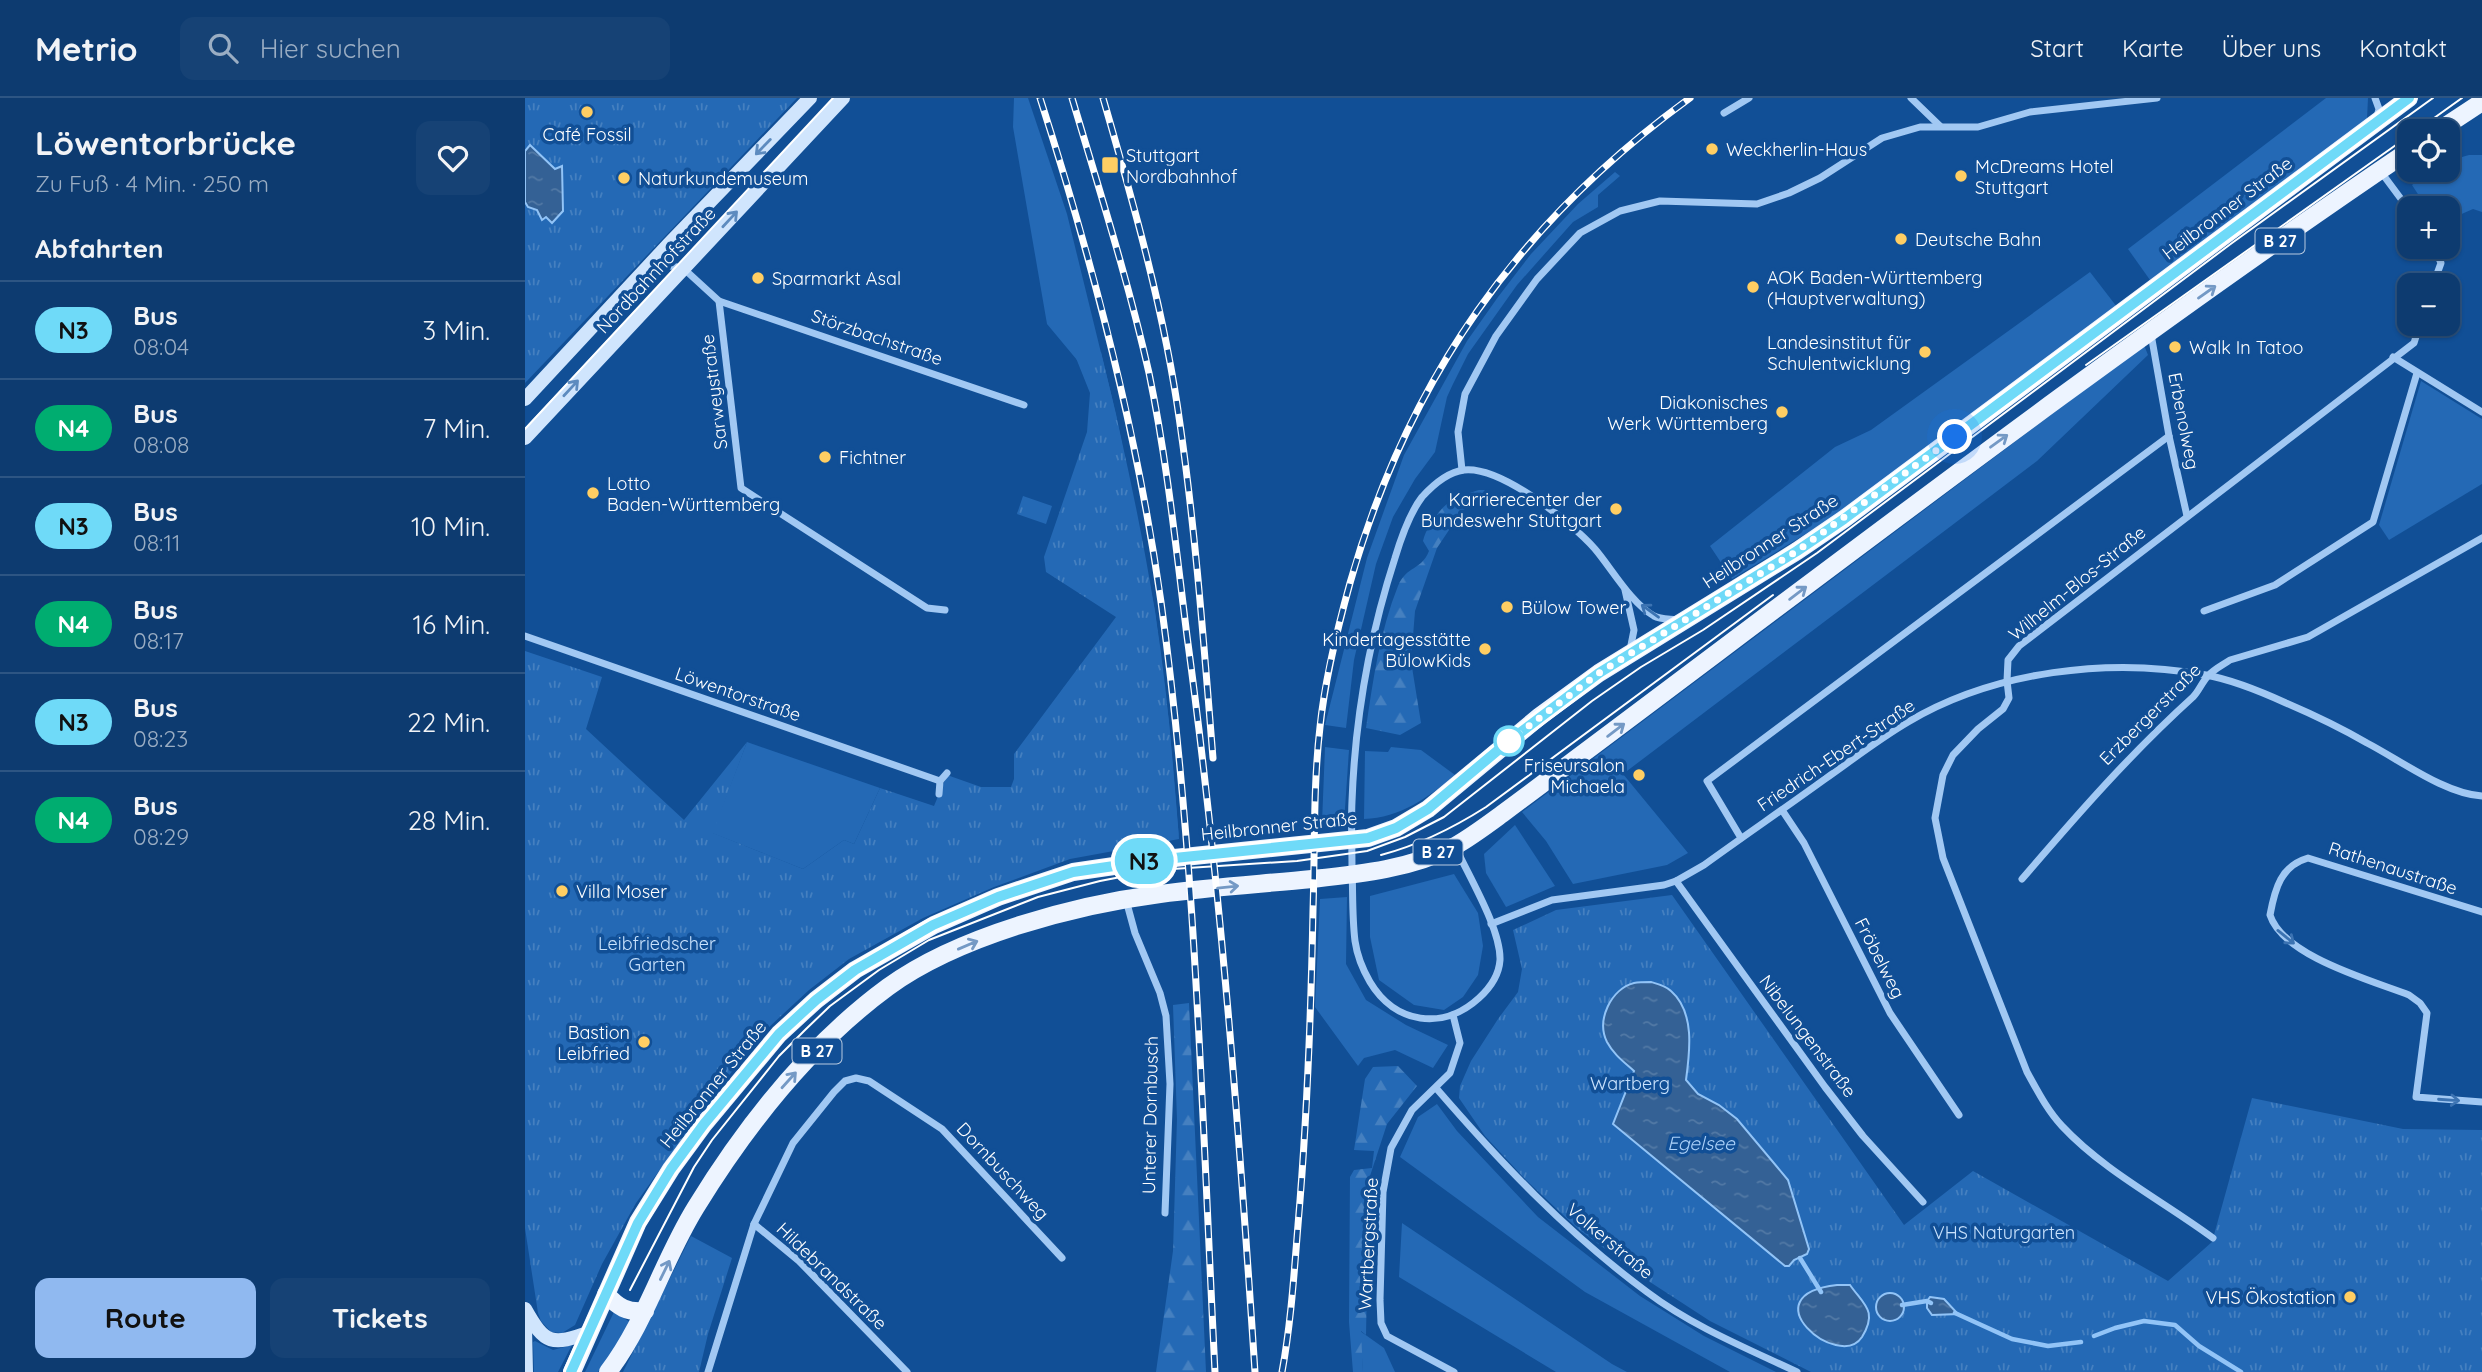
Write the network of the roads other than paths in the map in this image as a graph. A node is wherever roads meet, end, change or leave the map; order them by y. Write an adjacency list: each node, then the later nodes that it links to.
1 (810, 98): 16 (street, Nordbahnhofstraße, one-way to 16)
2 (843, 98): 17 (street, Nordbahnhofstraße, one-way to 2)
3 (1749, 98): 9 (street)
4 (1912, 98): 12 (street)
5 (2157, 98): 12 (street)
6 (2375, 98): 11 (street)
7 (2409, 98): 11 (main road, Heilbronner Straße / B 27)
8 (2482, 102): 10 (main road)
9 (1724, 113)
10 (2456, 119)
11 (2375, 124): 34 (main road, Heilbronner Straße / B 27)
12 (1940, 127): 28 (street)
13 (2397, 159): 14 (main road, B 27)
14 (2380, 171): 15 (street); 19 (main road, B 27, one-way to 14)
15 (2399, 196)
16 (651, 263): 17 (street); 23 (street, Nordbahnhofstraße)
17 (683, 268): 18 (street); 27 (street, Nordbahnhofstraße, one-way to 17)
18 (719, 300): 24 (street, Störzbachstraße); 32 (street, Sarweystraße)
19 (2151, 331): 26 (street, Erbenolweg); 45 (main road, B 27, one-way to 19)
20 (2416, 336): 21 (street, Wilhelm-Blos-Straße)
21 (2393, 357): 22 (street); 29 (street, Wilhelm-Blos-Straße)
22 (2417, 373): 25 (street); 33 (street)
23 (525, 399)
24 (1024, 405)
25 (2482, 412)
26 (2169, 436): 29 (street, Erbenolweg); 44 (street)
27 (525, 438)
28 (1462, 470): 31 (street); 51 (street)
29 (2187, 516): 38 (street, Wilhelm-Blos-Straße)
30 (2482, 538): 37 (street, Erzbergerstraße)
31 (1624, 586): 34 (street, one-way to 31); 36 (street)
32 (945, 610)
33 (2204, 611)
34 (1684, 621): 36 (main road, Heilbronner Straße / B 27)
35 (525, 636): 40 (street, Löwentorstraße)
36 (1630, 654): 60 (main road, Heilbronner Straße / B 27)
37 (2208, 676): 38 (street, Friedrich-Ebert-Straße); 42 (street, Friedrich-Ebert-Straße); 46 (street, Erzbergerstraße)
38 (2007, 681): 43 (street, Friedrich-Ebert-Straße); 58 (street, Wilhelm-Blos-Straße)
39 (947, 773): 40 (street)
40 (940, 781): 41 (street)
41 (939, 794)
42 (2482, 796)
43 (1782, 810): 44 (street, Friedrich-Ebert-Straße); 54 (street, Fröbelweg)
44 (1741, 838): 47 (street, Friedrich-Ebert-Straße)
45 (1455, 846): 48 (main road, B 27, one-way to 45); 50 (street)
46 (2022, 879)
47 (1676, 881): 50 (street, Friedrich-Ebert-Straße); 55 (street, Nibelungenstraße)
48 (1126, 900): 56 (street, Unterer Dornbusch); 62 (main road, B 27, one-way to 48)
49 (2482, 912): 53 (street, Rathenaustraße, one-way to 53)
50 (1491, 924): 51 (street)
51 (1453, 1015): 52 (street, Wartbergstraße)
52 (1436, 1088): 70 (street, Wartbergstraße); 71 (street, Volkerstraße)
53 (2482, 1102)
54 (1959, 1115)
55 (1923, 1202)
56 (1164, 1213)
57 (754, 1224): 59 (street, Dornbuschweg); 68 (street, Hildebrandstraße); 69 (street, Hildebrandstraße)
58 (2213, 1238)
59 (1062, 1258)
60 (606, 1294): 62 (main road); 64 (main road, Heilbronner Straße / B 27)
61 (525, 1309): 64 (street)
62 (645, 1311): 67 (main road, B 27)
63 (525, 1329): 65 (street)
64 (590, 1332): 66 (main road, B 27)
65 (526, 1372)
66 (572, 1372)
67 (608, 1372)
68 (708, 1372)
69 (907, 1372)
70 (1454, 1372)
71 (1797, 1372)

